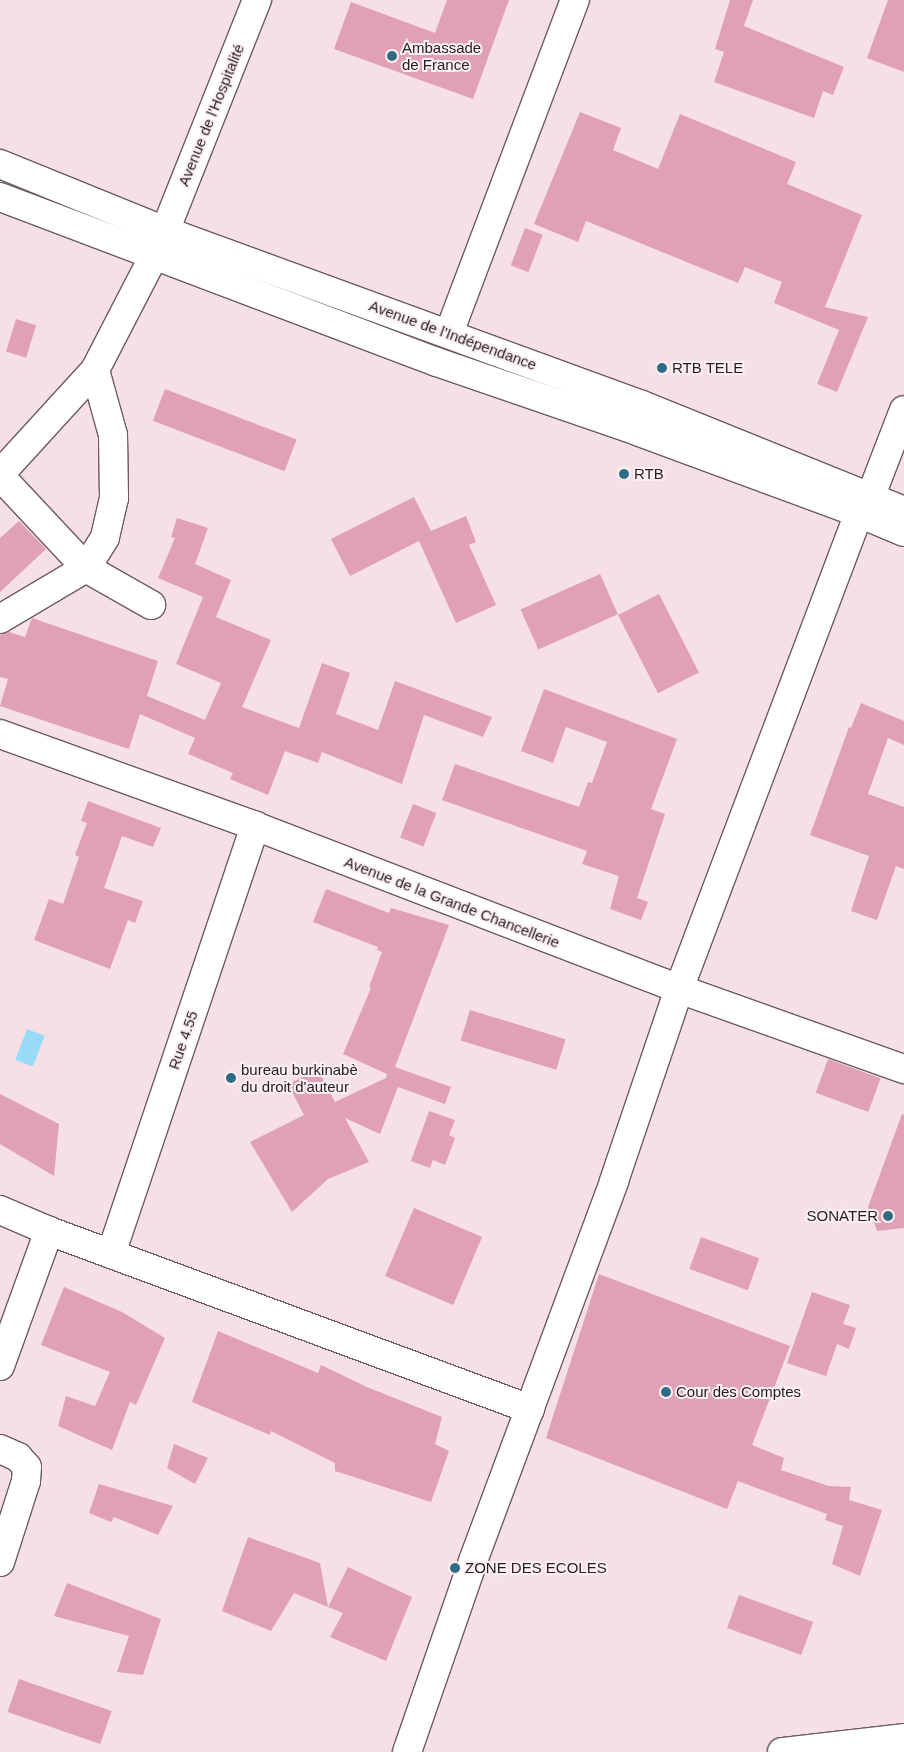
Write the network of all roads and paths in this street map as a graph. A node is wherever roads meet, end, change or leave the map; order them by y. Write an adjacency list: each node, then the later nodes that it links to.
1 (257, 0): 5 (main road, Avenue de l'Hospitalité)
2 (575, 0): 6 (main road)
3 (0, 164): 5 (main road, Avenue de l'Indépendance)
4 (0, 197): 5 (main road, Avenue de l'Indépendance)
5 (160, 242): 6 (main road, Avenue de l'Indépendance); 7 (main road, Avenue de l'Hospitalité); 10 (main road, Avenue de l'Indépendance)
6 (450, 333): 10 (main road, Avenue de l'Indépendance)
7 (95, 370): 9 (main road, Avenue de l'Hospitalité); 13 (main road)
8 (904, 410): 10 (main road)
9 (0, 475): 13 (main road)
10 (864, 505): 11 (main road, Avenue de l'Indépendance); 12 (main road, Avenue de l'Indépendance); 18 (main road)
11 (904, 511)
12 (904, 532)
13 (86, 568): 14 (main road); 15 (main road)
14 (151, 605)
15 (0, 619)
16 (0, 734): 17 (main road, Avenue de la Grande Chancellerie)
17 (255, 826): 18 (main road, Avenue de la Grande Chancellerie); 22 (main road, Rue 4.55)
18 (678, 989): 19 (main road, Avenue de la Grande Chancellerie); 24 (main road)
19 (904, 1069)
20 (0, 1210): 21 (main road)
21 (49, 1231): 22 (main road); 23 (main road)
22 (111, 1254): 24 (main road)
23 (0, 1366)
24 (530, 1409): 28 (main road)
25 (0, 1449): 26 (main road)
26 (0, 1562)
27 (904, 1738): 29 (main road)
28 (407, 1752)
29 (782, 1752)

